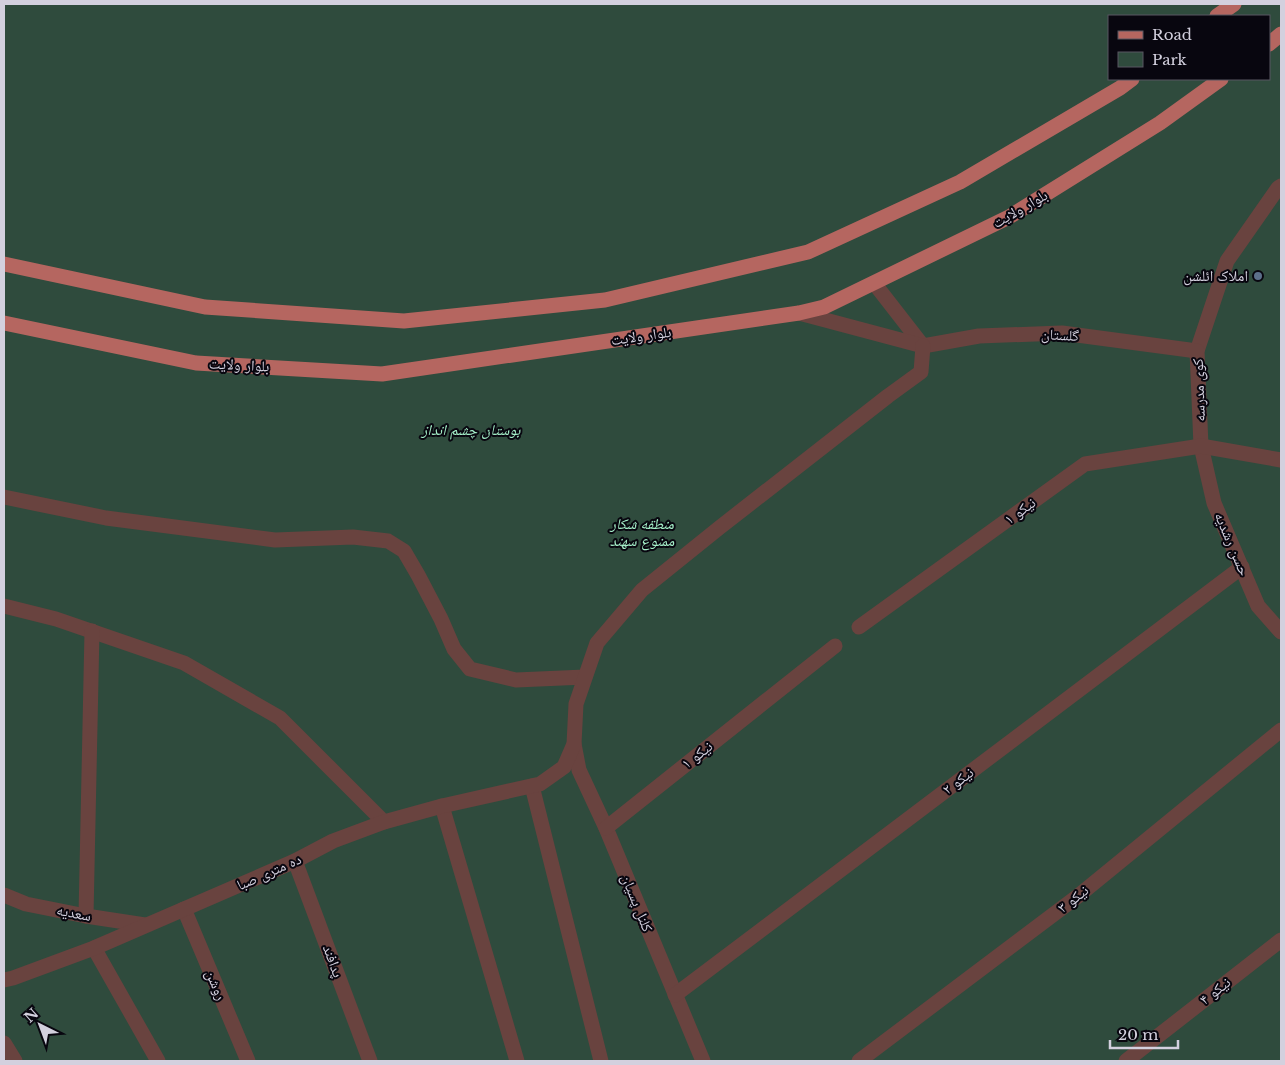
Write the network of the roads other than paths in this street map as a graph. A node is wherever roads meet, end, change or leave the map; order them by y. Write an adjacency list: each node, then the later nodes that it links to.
1 (1234, 4): 2 (main road)
2 (1218, 15)
3 (1281, 34): 4 (main road)
4 (1270, 43)
5 (1131, 80): 8 (main road)
6 (1220, 80): 9 (main road, بلوار ولایت)
7 (1281, 186): 13 (street, کوی مدرسه)
8 (4, 264)
9 (874, 283): 10 (main road, بلوار ولایت); 12 (street)
10 (799, 313): 11 (main road, بلوار ولایت); 12 (street, گلستان)
11 (4, 323)
12 (923, 346): 13 (street, گلستان); 23 (street)
13 (1197, 351): 14 (street, کوی مدرسه)
14 (1201, 446): 15 (street); 17 (street, حسن رشدیه); 19 (street, نیکو ۱)
15 (1281, 460)
16 (4, 497): 23 (street)
17 (1242, 567): 21 (street, حسن رشدیه); 38 (street, نیکو ۲)
18 (4, 606): 20 (street)
19 (859, 627)
20 (92, 631): 28 (street); 33 (street)
21 (1281, 632)
22 (835, 646): 29 (street, نیکو ۱)
23 (585, 677): 25 (street)
24 (1281, 730): 47 (street, نیکو ۳)
25 (574, 744): 26 (street); 29 (street, کلنل پسیان)
26 (536, 785): 27 (street, ده متری صبا); 45 (street)
27 (442, 806): 28 (street, ده متری صبا); 44 (street)
28 (384, 822): 30 (street, ده متری صبا)
29 (606, 828): 38 (street, کلنل پسیان)
30 (295, 861): 32 (street, ده متری صبا); 43 (street, پدافند)
31 (4, 895): 33 (street, سعدیه)
32 (184, 909): 34 (street, ده متری صبا); 42 (street, روشن)
33 (86, 916): 34 (street, سعدیه)
34 (145, 926): 36 (street, ده متری صبا)
35 (1281, 940): 48 (street, نیکو ۴)
36 (94, 948): 37 (street, ده متری صبا); 41 (street)
37 (4, 980)
38 (675, 995): 46 (street, کلنل پسیان)
39 (4, 1043): 40 (street)
40 (15, 1061)
41 (158, 1061)
42 (248, 1061)
43 (370, 1061)
44 (517, 1061)
45 (601, 1061)
46 (703, 1061)
47 (859, 1061)
48 (1126, 1061)

